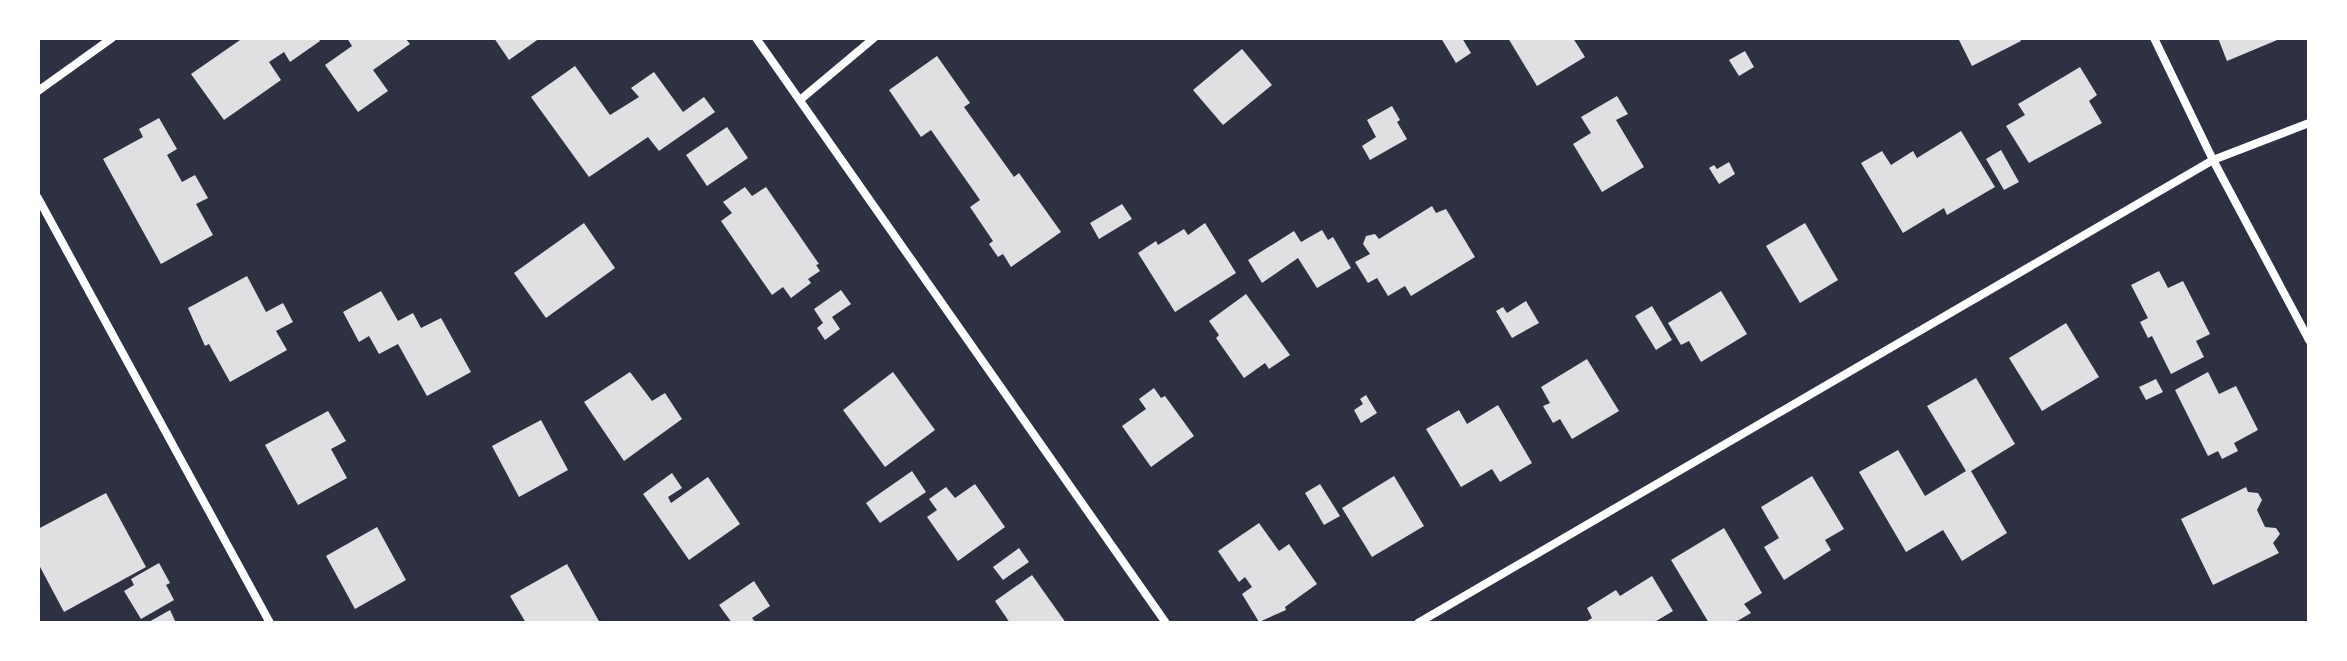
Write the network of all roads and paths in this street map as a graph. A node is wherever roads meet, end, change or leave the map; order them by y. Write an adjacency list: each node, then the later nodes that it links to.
1 (112, 38): 5 (street)
2 (756, 38): 6 (street)
3 (874, 38): 6 (street)
4 (2154, 38): 8 (street)
5 (38, 91)
6 (800, 100): 12 (street)
7 (2309, 123): 8 (street)
8 (2213, 160): 10 (street); 13 (street)
9 (38, 198): 11 (street)
10 (2309, 340)
11 (270, 623)
12 (1166, 623)
13 (1418, 623)

